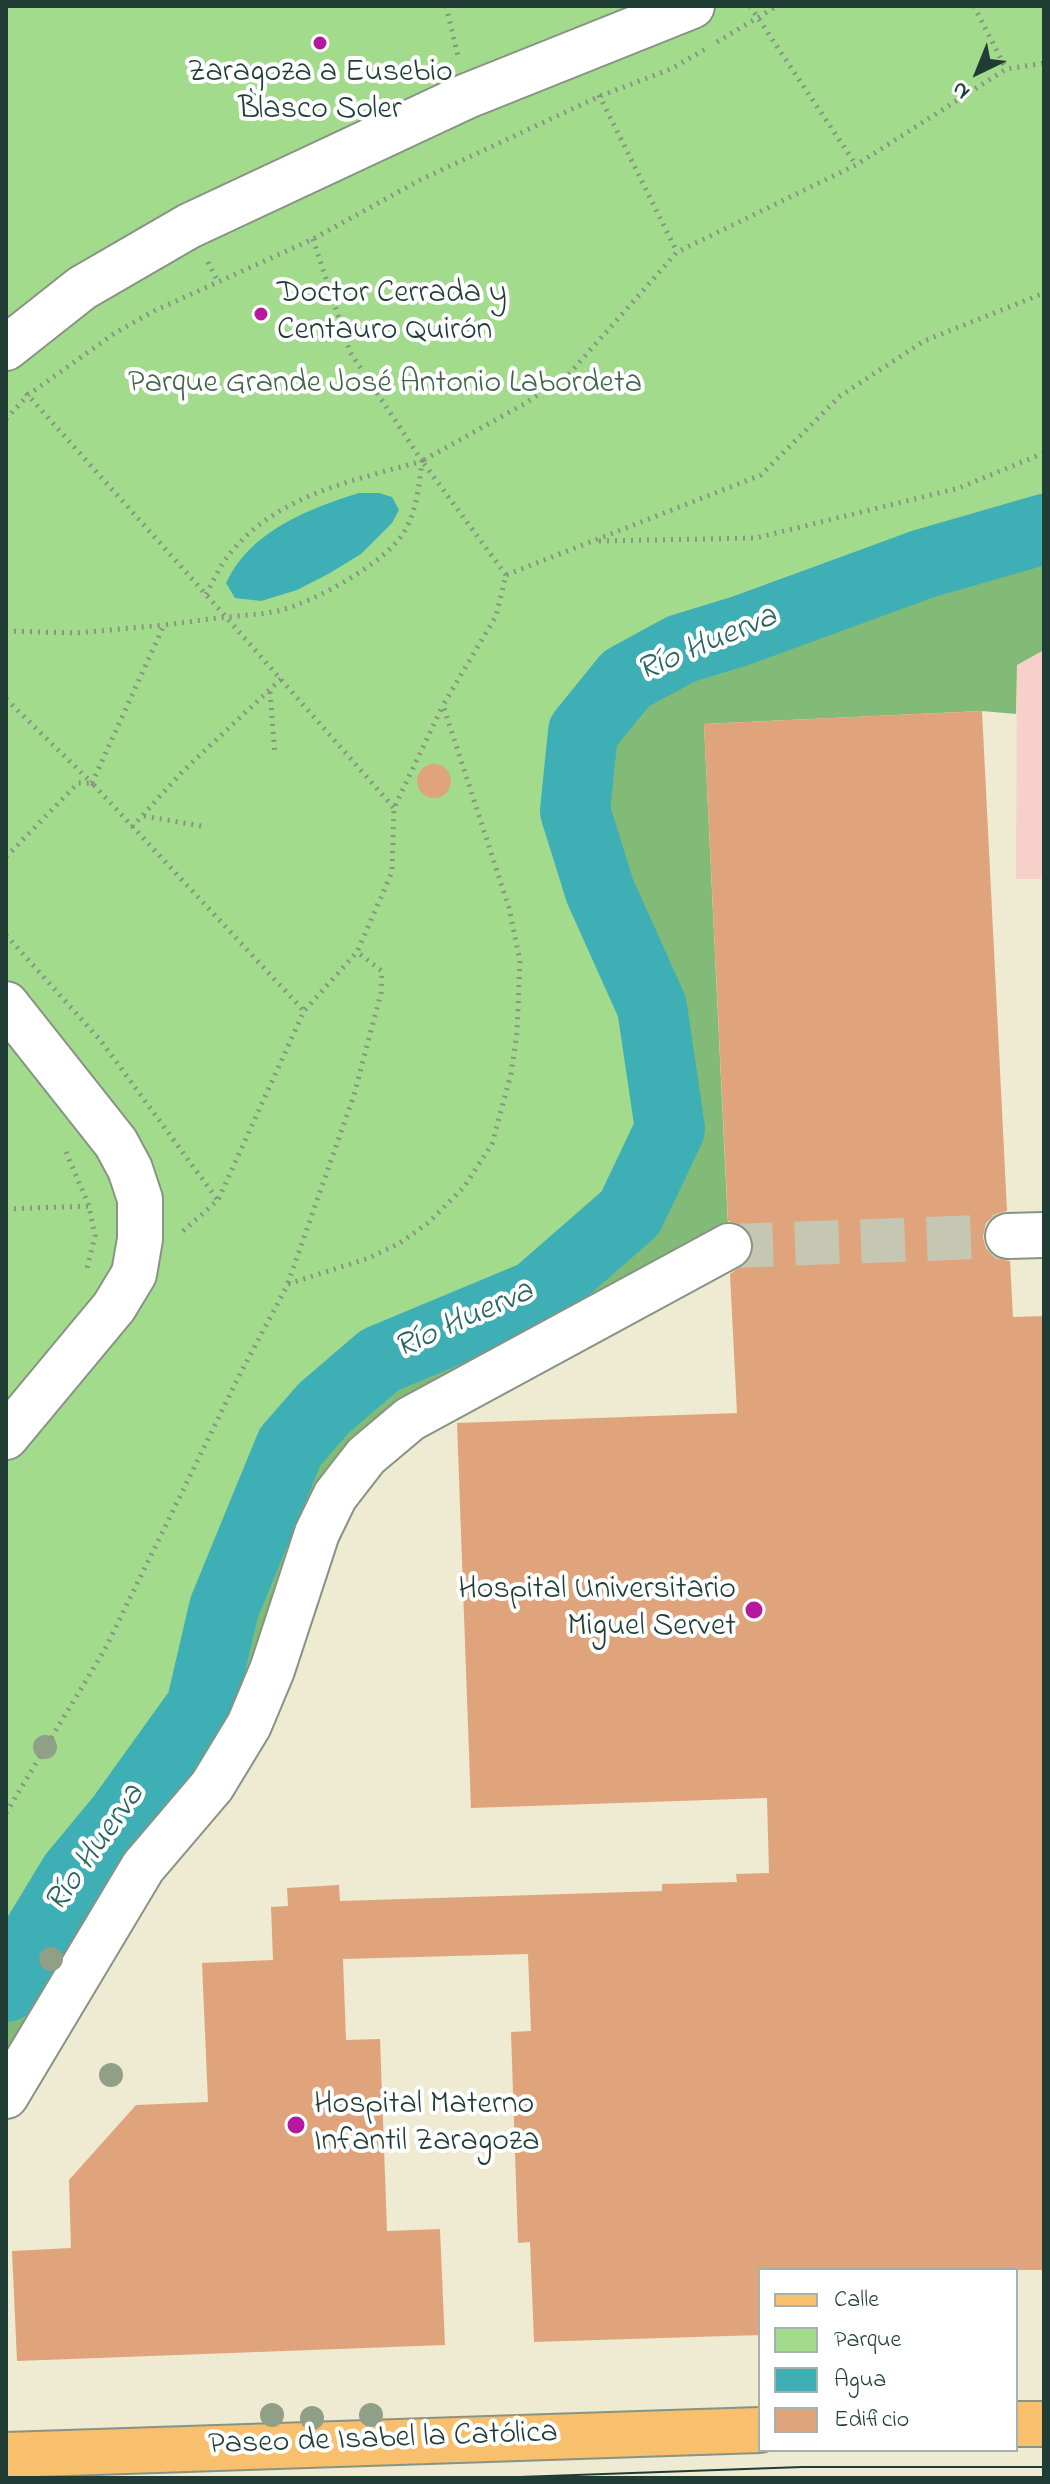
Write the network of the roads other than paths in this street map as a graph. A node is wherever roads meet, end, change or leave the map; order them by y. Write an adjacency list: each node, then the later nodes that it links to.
1 (692, 6): 2 (street)
2 (11, 366)
3 (6, 1004): 5 (street)
4 (729, 1246): 6 (street)
5 (6, 1437)
6 (6, 2096)
7 (1018, 2424): 8 (main road)
8 (1044, 2424)
9 (758, 2430): 10 (main road, Paseo de Isabel la Católica)
10 (6, 2455)

